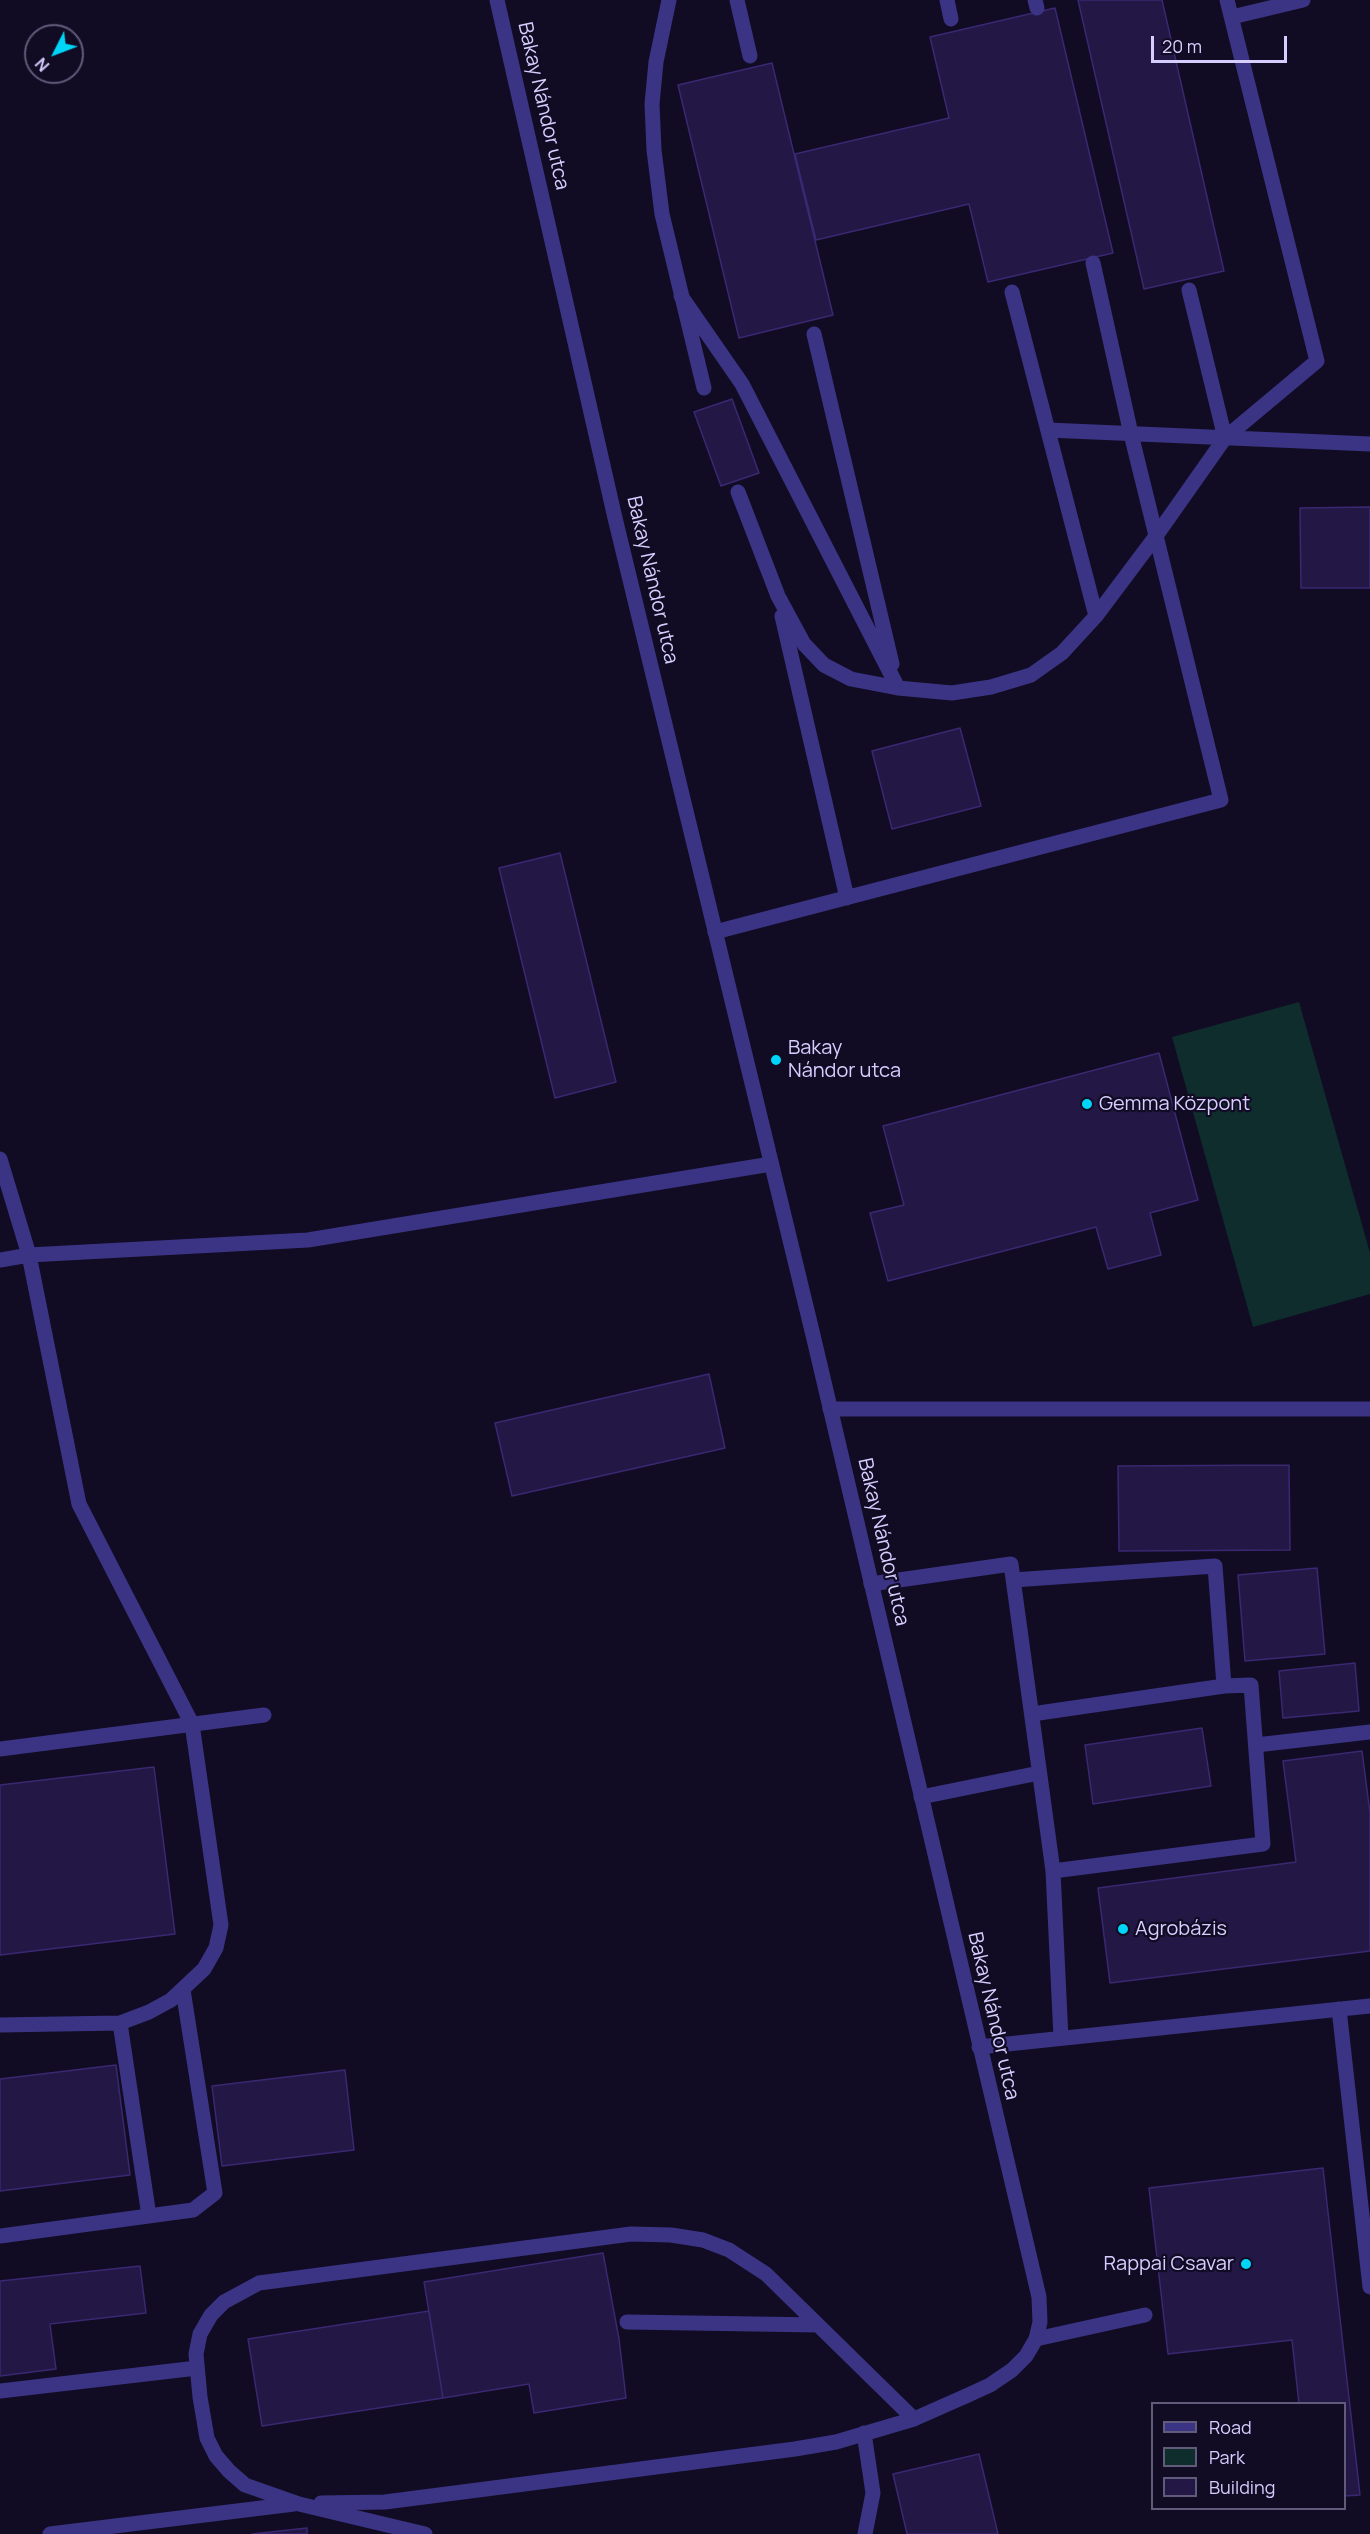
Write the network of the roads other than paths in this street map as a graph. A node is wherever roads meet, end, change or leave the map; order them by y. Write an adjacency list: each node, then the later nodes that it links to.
1 (497, 0): 26 (street, Bakay Nándor utca)
2 (669, 0): 13 (street)
3 (737, 0): 9 (street)
4 (947, 0): 8 (street)
5 (1227, 0): 7 (street)
6 (1303, 0): 7 (street)
7 (1232, 17): 18 (street)
8 (951, 19)
9 (750, 56)
10 (1093, 262): 17 (street)
11 (1189, 290): 18 (street)
12 (1012, 292): 16 (street)
13 (681, 296): 15 (street); 24 (street)
14 (814, 334): 24 (street)
15 (704, 388)
16 (1048, 430): 17 (street); 23 (street)
17 (1131, 434): 18 (street); 21 (street)
18 (1225, 438): 19 (street); 21 (street)
19 (1370, 444)
20 (738, 492): 22 (street)
21 (1156, 536): 23 (street); 25 (street)
22 (777, 596): 24 (street); 25 (street)
23 (1096, 616): 24 (street)
24 (898, 688)
25 (848, 898): 26 (street)
26 (715, 932): 28 (street, Bakay Nándor utca)
27 (0, 1159): 29 (street)
28 (771, 1164): 29 (street); 31 (street, Bakay Nándor utca)
29 (29, 1256): 30 (street); 38 (street)
30 (0, 1260)
31 (830, 1409): 32 (street); 34 (street, Bakay Nándor utca)
32 (1370, 1409)
33 (1013, 1580): 34 (street); 35 (street); 36 (street)
34 (871, 1584): 43 (street, Bakay Nándor utca)
35 (1224, 1686): 36 (street); 40 (street)
36 (1032, 1714): 42 (street)
37 (264, 1715): 38 (street)
38 (192, 1724): 41 (street); 45 (street)
39 (1370, 1732): 40 (street)
40 (1256, 1745): 44 (street)
41 (0, 1749)
42 (1040, 1773): 43 (street); 44 (street)
43 (921, 1797): 51 (street, Bakay Nándor utca)
44 (1053, 1871): 50 (street)
45 (183, 1990): 48 (street); 52 (street)
46 (1370, 2006): 47 (street)
47 (1339, 2009): 50 (street); 54 (street)
48 (120, 2023): 49 (street); 52 (street)
49 (0, 2025)
50 (1061, 2038): 51 (street)
51 (979, 2047): 58 (street, Bakay Nándor utca)
52 (149, 2216): 53 (street)
53 (0, 2236)
54 (1370, 2287)
55 (1145, 2315): 58 (street)
56 (627, 2322): 57 (street)
57 (818, 2325): 59 (street); 61 (street)
58 (1036, 2339): 61 (street, Bakay Nándor utca)
59 (197, 2368): 60 (street); 63 (street)
60 (0, 2391)
61 (914, 2419): 62 (street, Bakay Nándor utca)
62 (864, 2433): 63 (street, Bakay Nándor utca); 66 (street)
63 (299, 2504): 64 (street); 65 (street)
64 (50, 2534)
65 (425, 2534)
66 (865, 2534)

